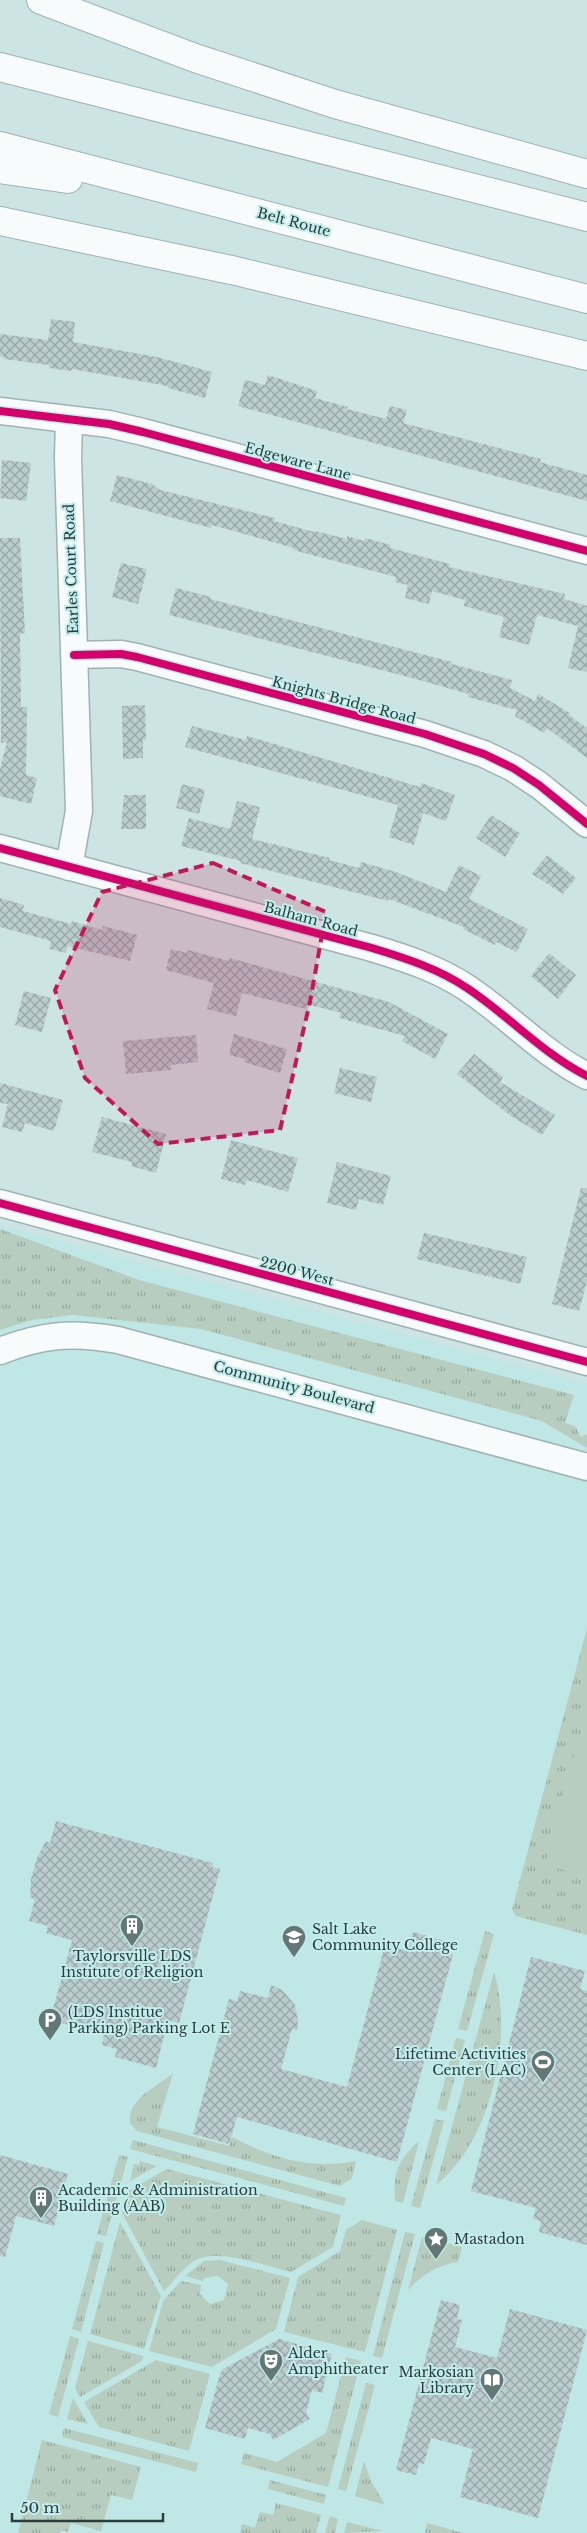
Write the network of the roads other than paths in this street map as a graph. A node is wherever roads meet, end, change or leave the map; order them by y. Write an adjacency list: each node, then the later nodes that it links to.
1 (41, 0): 5 (highway)
2 (0, 67): 7 (highway)
3 (0, 146): 6 (highway, Belt Route)
4 (0, 169): 6 (highway)
5 (587, 174)
6 (150, 185): 9 (highway, Belt Route)
7 (587, 217)
8 (0, 221): 10 (highway)
9 (587, 299)
10 (587, 356)
11 (0, 411): 12 (street, Edgeware Lane)
12 (69, 420): 13 (street, Edgeware Lane); 14 (street, Earles Court Road)
13 (587, 551)
14 (74, 655): 15 (street, Knights Bridge Road); 17 (street, Earles Court Road)
15 (587, 824)
16 (0, 848): 17 (street, Balham Road)
17 (69, 867): 18 (street, Balham Road)
18 (587, 1076)
19 (0, 1203): 21 (street, 2200 West)
20 (0, 1351): 22 (street, Community Boulevard)
21 (587, 1362)
22 (587, 1467)

